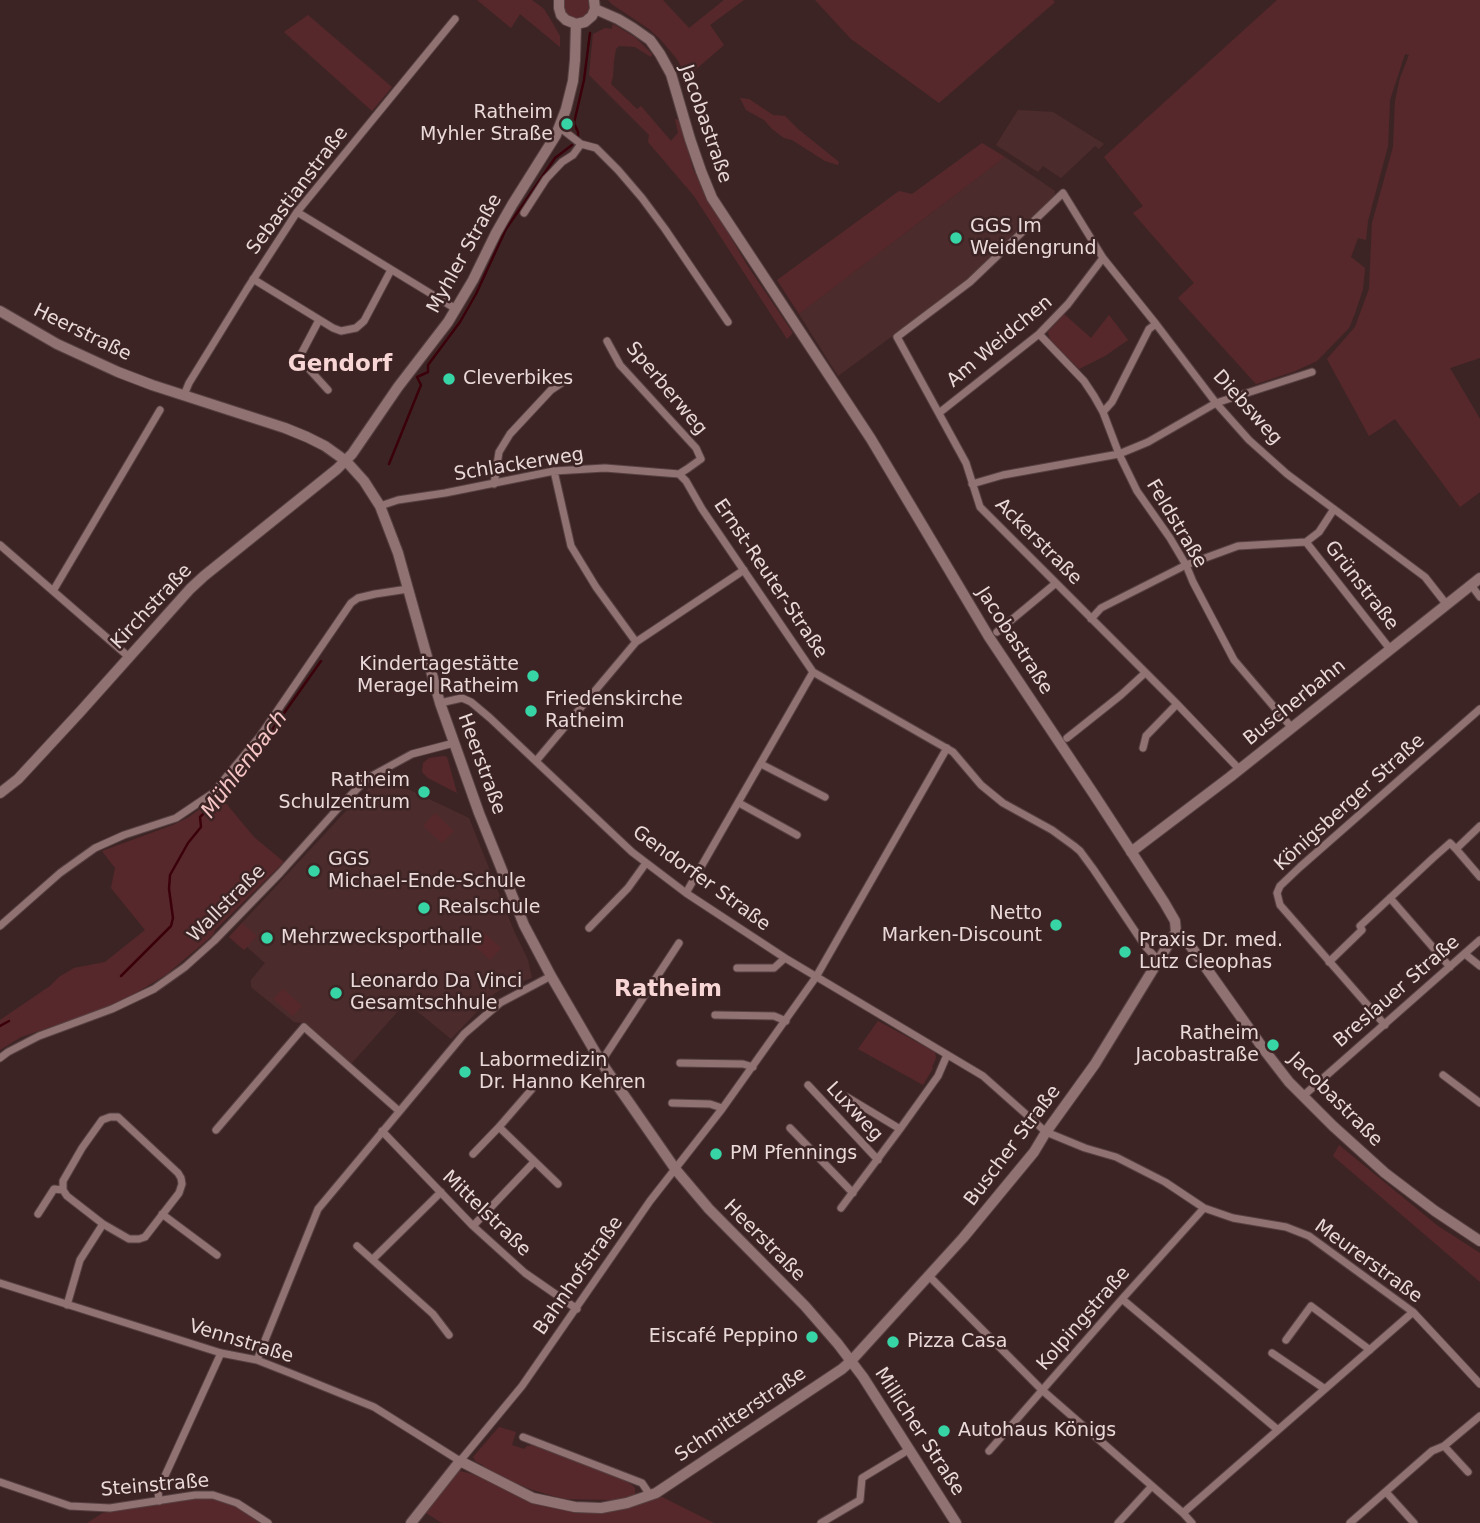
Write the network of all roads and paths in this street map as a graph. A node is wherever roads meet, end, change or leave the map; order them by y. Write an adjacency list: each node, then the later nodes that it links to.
1 (559, 0): 4 (main road)
2 (594, 5): 4 (main road); 70 (main road, Jacobastraße)
3 (455, 19): 7 (street, Sebastianstraße)
4 (576, 24): 5 (main road, Myhler Straße)
5 (559, 127): 6 (street); 12 (main road, Myhler Straße)
6 (581, 145): 8 (street, Myhler Straße); 15 (street)
7 (297, 212): 10 (street); 11 (street, Sebastianstraße)
8 (524, 213)
9 (1103, 258): 16 (street, Diebsweg); 17 (street, Am Weidchen); 18 (street, Diebsweg)
10 (391, 270): 12 (street); 14 (street)
11 (253, 279): 14 (street); 23 (street, Sebastianstraße)
12 (456, 309): 29 (main road, Myhler Straße)
13 (0, 311): 23 (main road, Heerstraße)
14 (319, 320): 22 (street)
15 (727, 322)
16 (1156, 324): 24 (street, Diebsweg); 26 (street)
17 (1039, 334): 26 (street, Feldstraße); 27 (street, Am Weidchen)
18 (897, 337): 27 (street, Ackerstraße)
19 (607, 341): 31 (street, Sperberweg)
20 (1312, 372): 24 (street)
21 (569, 378): 32 (street)
22 (328, 390)
23 (184, 395): 29 (main road, Heerstraße)
24 (1216, 403): 28 (street); 35 (street, Diebsweg)
25 (160, 410): 43 (street)
26 (1104, 412): 28 (street, Feldstraße)
27 (939, 413): 33 (street, Ackerstraße)
28 (1119, 454): 33 (street); 38 (street, Feldstraße)
29 (346, 461): 34 (main road, Heerstraße); 50 (main road, Kirchstraße)
30 (554, 471): 31 (street, Schlackerweg); 32 (street, Schlackerweg); 48 (street)
31 (679, 474): 39 (street, Ernst-Reuter-Straße)
32 (494, 484): 34 (street, Schlackerweg)
33 (972, 484): 41 (street, Ackerstraße)
34 (380, 506): 42 (main road, Heerstraße)
35 (1334, 509): 36 (street); 45 (street, Diebsweg)
36 (1306, 542): 38 (street); 49 (street, Grünstraße)
37 (0, 545): 43 (street)
38 (1185, 565): 46 (street); 56 (street, Feldstraße)
39 (744, 570): 48 (street); 51 (street, Ernst-Reuter-Straße)
40 (1475, 582): 44 (street); 45 (main road, Buscherbahn)
41 (1056, 583): 46 (street, Ackerstraße); 47 (street)
42 (408, 589): 53 (main road, Heerstraße); 75 (street)
43 (53, 591): 50 (street)
44 (1480, 597)
45 (1447, 605): 49 (main road, Buscherbahn)
46 (1091, 619): 52 (street, Ackerstraße)
47 (997, 632)
48 (636, 642): 61 (street)
49 (1390, 649): 56 (main road, Buscherbahn)
50 (129, 657): 64 (main road, Kirchstraße)
51 (813, 672): 59 (street, Ernst-Reuter-Straße); 62 (street)
52 (1145, 673): 54 (street, Ackerstraße); 57 (street)
53 (440, 702): 58 (main road, Heerstraße); 61 (street, Gendorfer Straße)
54 (1177, 704): 60 (street); 63 (street, Ackerstraße)
55 (1480, 709): 83 (street, Königsberger Straße)
56 (1292, 728): 63 (main road, Buscherbahn)
57 (1066, 738)
58 (454, 743): 87 (main road, Heerstraße); 93 (street, Wallstraße)
59 (947, 748): 82 (street, Ernst-Reuter-Straße); 88 (street, Bahnhofstraße)
60 (1143, 748)
61 (536, 761): 71 (street, Gendorfer Straße)
62 (761, 764): 65 (street); 66 (street)
63 (1240, 770): 70 (main road, Buscherbahn)
64 (0, 793)
65 (825, 797)
66 (739, 803): 68 (street); 73 (street)
67 (1480, 826): 69 (street)
68 (797, 835)
69 (1456, 849): 72 (street); 74 (street)
70 (1131, 852): 77 (main road, Jacobastraße)
71 (646, 863): 73 (street, Gendorfer Straße); 76 (street)
72 (1480, 877)
73 (686, 893): 81 (street, Gendorfer Straße)
74 (1390, 898): 83 (street); 85 (street)
75 (0, 926)
76 (589, 928)
77 (1176, 932): 82 (main road, Buscher Straße); 100 (main road, Jacobastraße)
78 (1480, 940): 80 (street, Breslauer Straße)
79 (679, 943): 94 (street)
80 (1465, 954): 84 (street); 85 (street, Breslauer Straße)
81 (785, 958): 86 (street); 88 (street, Gendorfer Straße)
82 (1158, 960): 111 (main road, Buscher Straße)
83 (1329, 962): 91 (street, Königsberger Straße)
84 (1480, 966)
85 (1450, 967): 91 (street, Breslauer Straße)
86 (737, 968)
87 (551, 976): 94 (main road, Heerstraße); 105 (street)
88 (816, 977): 90 (street, Bahnhofstraße); 92 (street, Meurerstraße)
89 (715, 1016): 90 (street)
90 (786, 1021): 96 (street, Bahnhofstraße)
91 (1385, 1025): 100 (street, Breslauer Straße)
92 (947, 1055): 108 (street, Luxweg); 111 (street, Meurerstraße)
93 (0, 1058)
94 (601, 1062): 115 (main road, Heerstraße)
95 (680, 1063): 96 (street)
96 (753, 1067): 104 (street, Bahnhofstraße)
97 (1443, 1075): 103 (street)
98 (808, 1085): 113 (street, Luxweg)
99 (533, 1089): 106 (street)
100 (1303, 1096): 126 (main road, Jacobastraße)
101 (847, 1097): 108 (street, Luxweg)
102 (672, 1103): 104 (street)
103 (1480, 1103)
104 (722, 1108): 115 (street, Bahnhofstraße)
105 (399, 1111): 109 (street); 110 (street)
106 (499, 1128): 112 (street); 114 (street)
107 (790, 1128): 119 (street)
108 (900, 1129): 113 (street, Luxweg)
109 (216, 1130)
110 (382, 1131): 118 (street, Mittelstraße); 141 (street)
111 (1046, 1132): 121 (street, Meurerstraße); 130 (main road, Buscher Straße)
112 (473, 1154)
113 (878, 1160): 119 (street, Luxweg)
114 (534, 1162): 116 (street); 125 (street)
115 (676, 1170): 134 (street, Bahnhofstraße); 142 (main road, Heerstraße)
116 (558, 1184)
117 (63, 1190): 122 (street); 123 (street); 124 (street)
118 (441, 1192): 125 (street, Mittelstraße); 129 (street)
119 (853, 1193): 120 (street, Luxweg)
120 (841, 1208)
121 (1204, 1208): 132 (street, Kolpingstraße); 135 (street, Meurerstraße)
122 (38, 1214)
123 (162, 1214): 124 (street); 128 (street)
124 (103, 1224): 133 (street)
125 (473, 1226): 134 (street, Mittelstraße)
126 (1480, 1241)
127 (358, 1246): 129 (street)
128 (217, 1255)
129 (373, 1259): 136 (street)
130 (928, 1275): 142 (main road, Buscher Straße); 144 (street)
131 (0, 1283): 133 (street, Vennstraße)
132 (1122, 1299): 144 (street, Kolpingstraße); 147 (street)
133 (67, 1305): 139 (street, Vennstraße)
134 (577, 1308): 152 (street, Bahnhofstraße)
135 (1413, 1312): 138 (street); 143 (street, Meurerstraße)
136 (449, 1335)
137 (1286, 1340): 138 (street)
138 (1370, 1350): 145 (street)
139 (221, 1353): 141 (street, Vennstraße); 158 (street)
140 (1272, 1353): 145 (street)
141 (257, 1360): 152 (street, Vennstraße)
142 (851, 1361): 150 (main road, Millicher Straße); 157 (main road, Schmitterstraße)
143 (1480, 1384)
144 (1042, 1390): 151 (street, Kolpingstraße); 155 (street)
145 (1325, 1390): 147 (street)
146 (1480, 1416): 149 (street)
147 (1278, 1430): 159 (street)
148 (523, 1437): 157 (street)
149 (1444, 1446): 153 (street); 156 (street)
150 (910, 1449): 160 (street); 163 (main road, Millicher Straße)
151 (989, 1451)
152 (460, 1461): 157 (main road, Schmitterstraße); 162 (main road)
153 (1468, 1472)
154 (0, 1482): 158 (street, Steinstraße)
155 (1152, 1486): 159 (street); 164 (street)
156 (1386, 1492): 166 (street); 167 (street)
157 (650, 1495)
158 (159, 1501): 161 (street, Steinstraße)
159 (1183, 1513): 165 (street)
160 (825, 1522)
161 (268, 1523)
162 (411, 1523)
163 (956, 1523)
164 (1118, 1523)
165 (1192, 1523)
166 (1350, 1523)
167 (1414, 1523)

